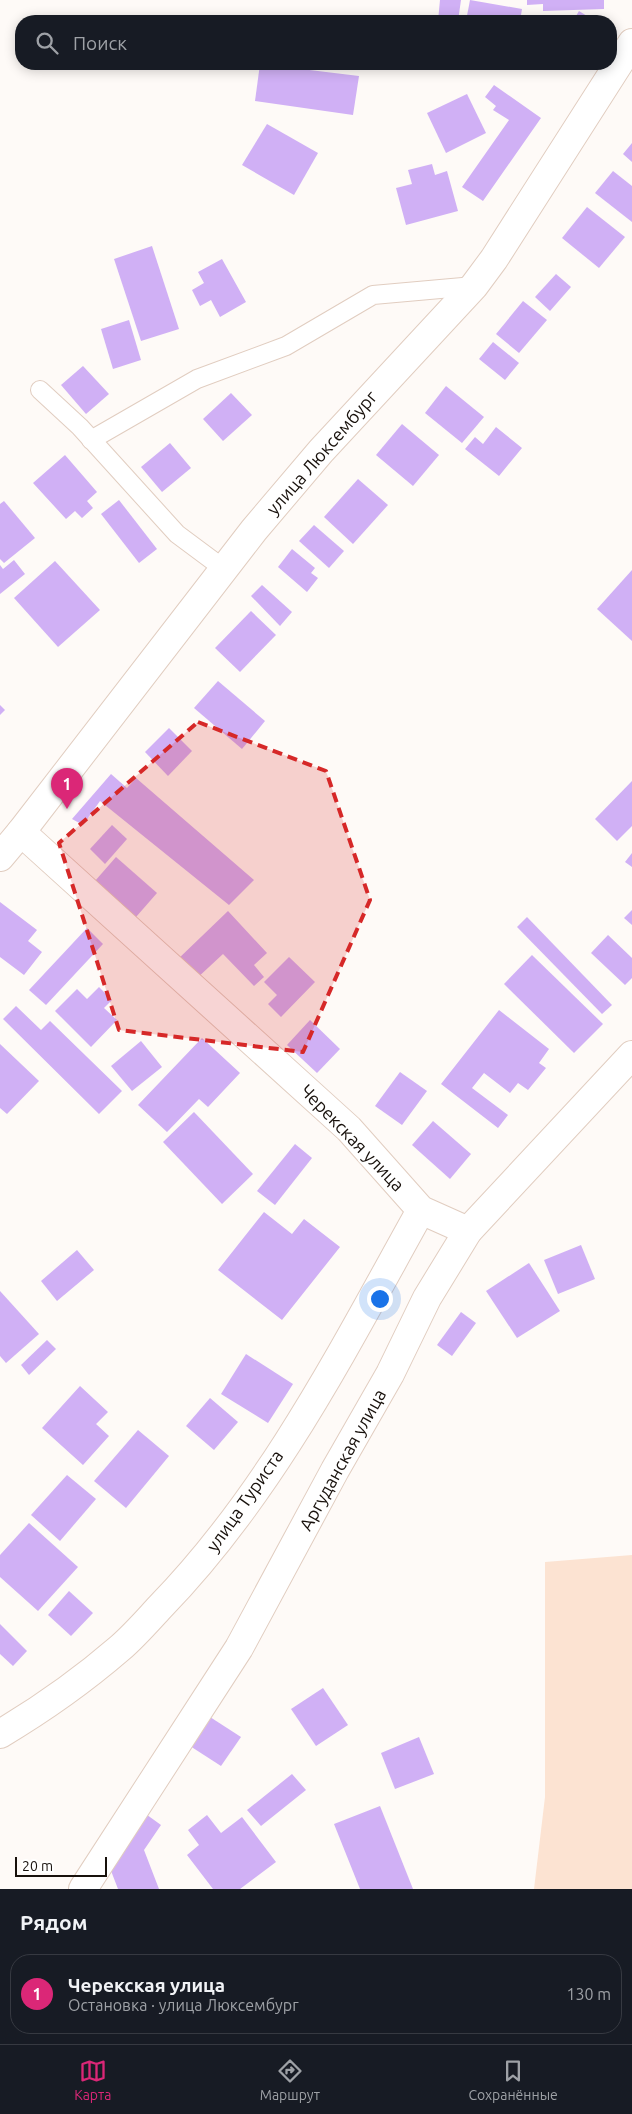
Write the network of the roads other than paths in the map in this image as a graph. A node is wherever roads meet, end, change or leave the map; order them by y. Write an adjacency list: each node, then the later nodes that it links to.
1 (632, 42): 2 (street, улица Люксембург)
2 (617, 66)
3 (614, 70): 4 (street, улица Люксембург)
4 (474, 286): 6 (lane); 7 (street, улица Люксембург)
5 (40, 390): 6 (lane)
6 (91, 440): 7 (lane)
7 (224, 569): 8 (street, улица Люксембург)
8 (22, 832): 9 (street, улица Люксембург); 11 (street, Черекская улица)
9 (0, 857)
10 (632, 1056): 12 (street, Аргуданская улица)
11 (421, 1210): 12 (street, Черекская улица); 13 (street, улица Туриста)
12 (468, 1231): 14 (street, Аргуданская улица)
13 (0, 1734)
14 (88, 1887)

